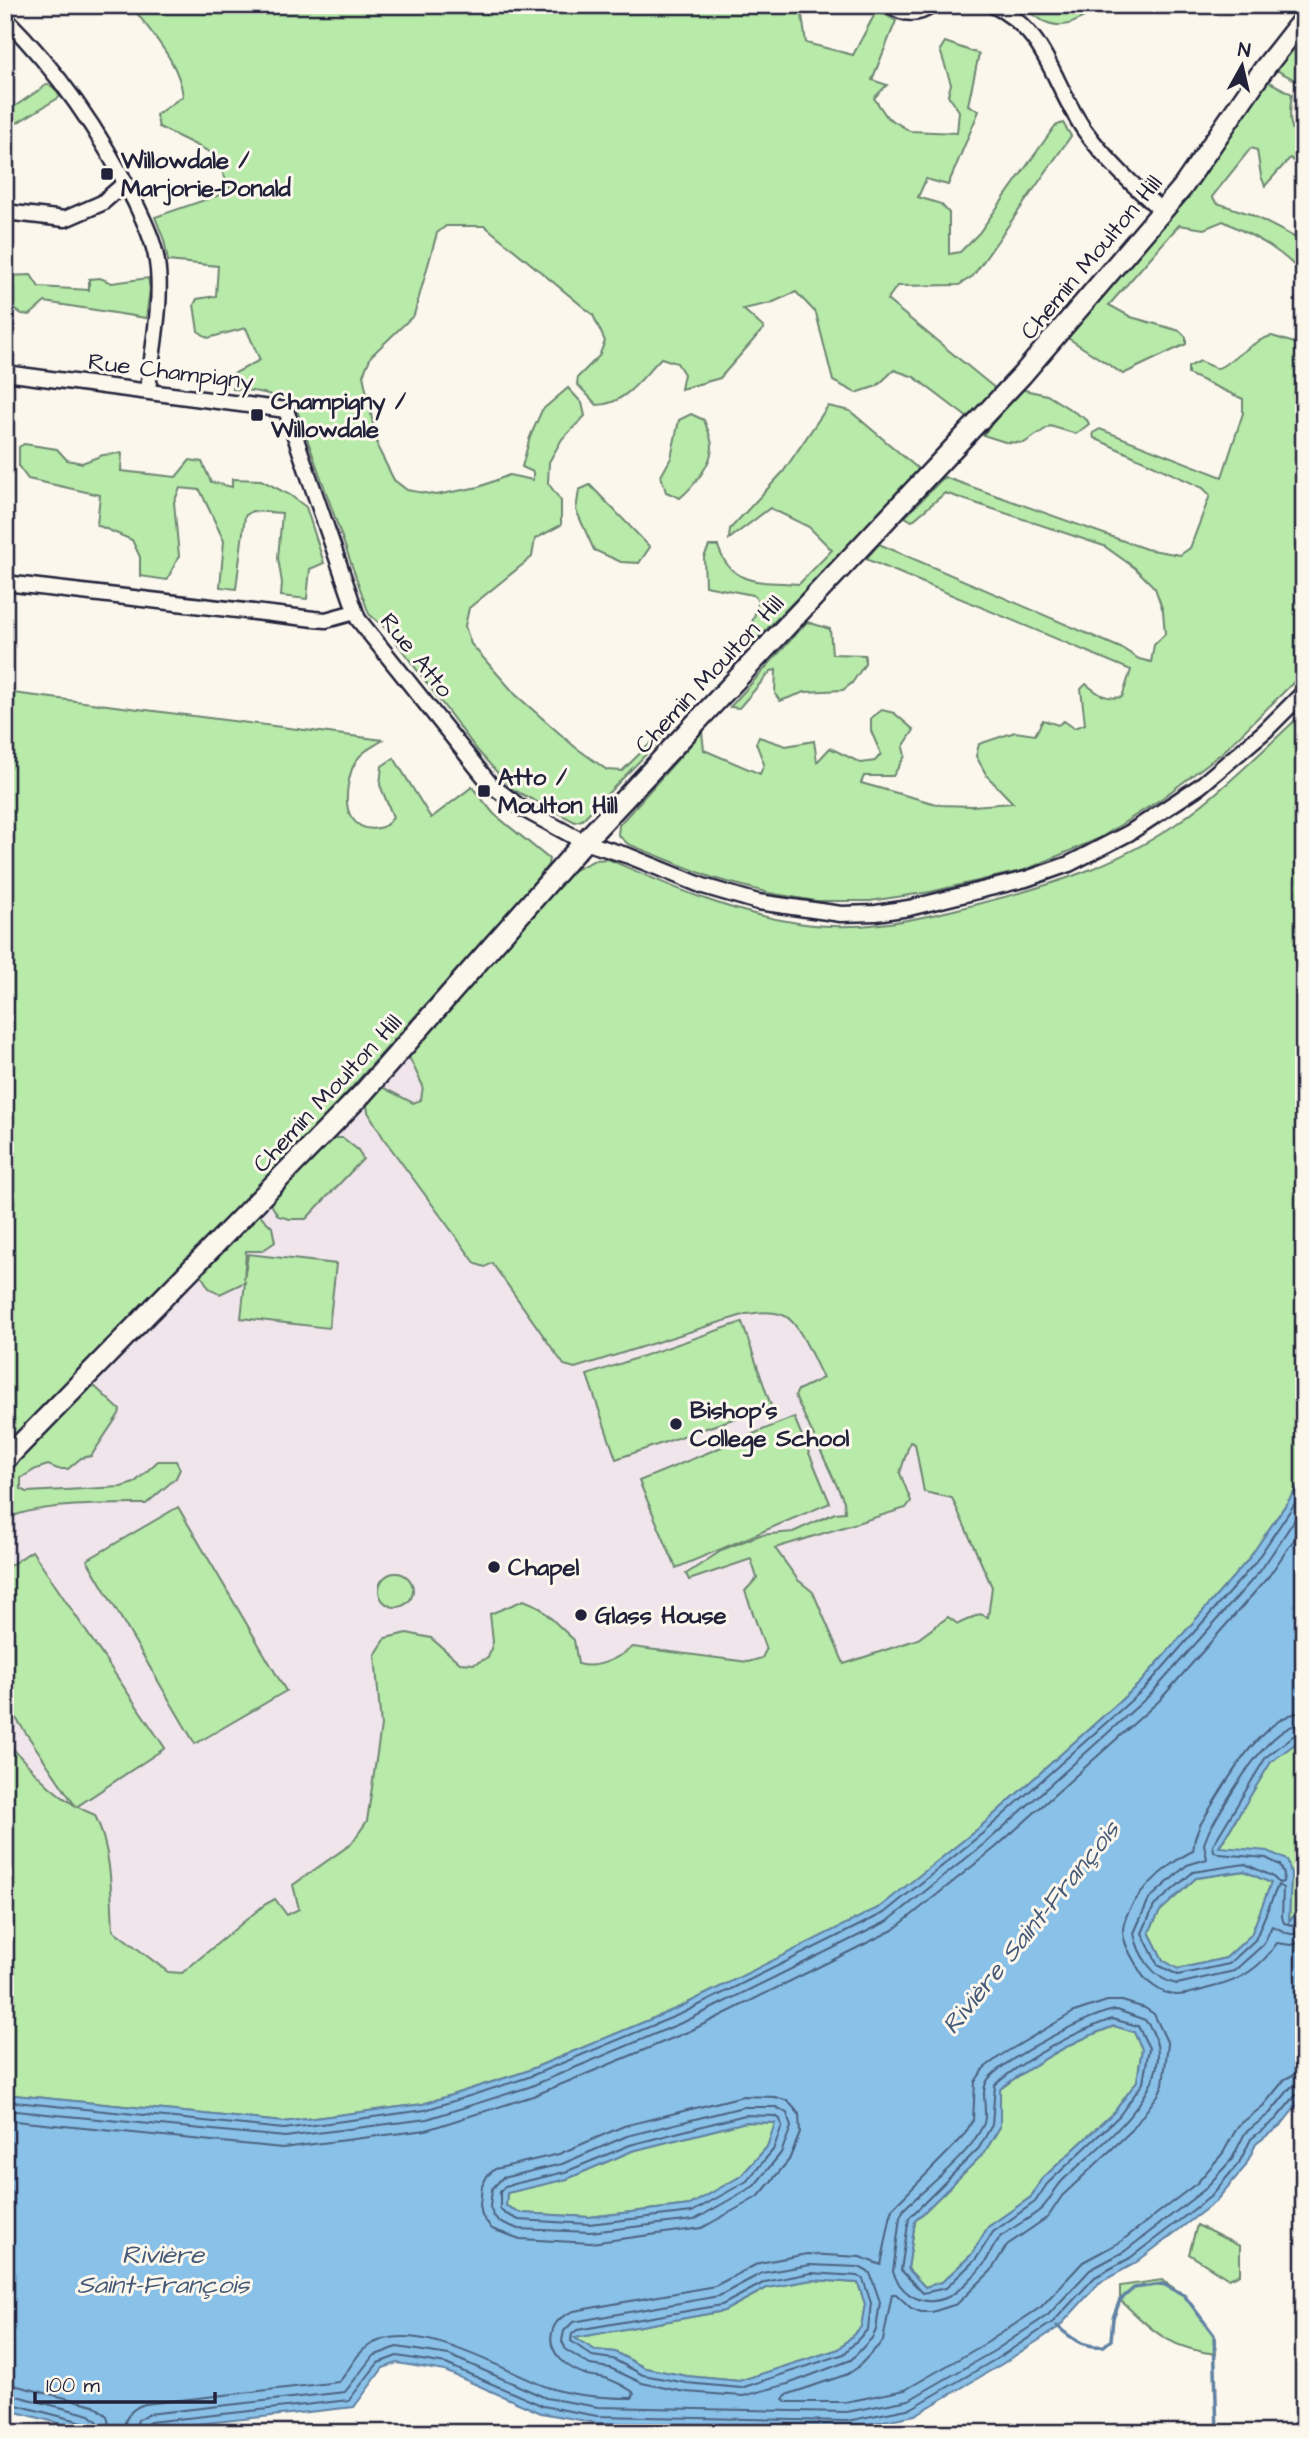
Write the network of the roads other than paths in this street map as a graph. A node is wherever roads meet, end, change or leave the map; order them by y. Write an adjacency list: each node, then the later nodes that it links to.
1 (890, 5): 2 (street)
2 (932, 5)
3 (992, 5): 8 (street)
4 (1304, 18): 8 (street, Chemin Moulton Hill)
5 (5, 19): 6 (street)
6 (125, 183): 7 (street); 10 (street)
7 (5, 212)
8 (1163, 212): 14 (street, Chemin Moulton Hill)
9 (5, 373): 10 (street, Rue Champigny)
10 (148, 390): 12 (street, Rue Champigny)
11 (5, 583): 12 (street, Rue Atto)
12 (355, 612): 14 (street, Rue Atto)
13 (1304, 692): 14 (street, Rue Atto)
14 (584, 842): 15 (street, Chemin Moulton Hill)
15 (5, 1460)

